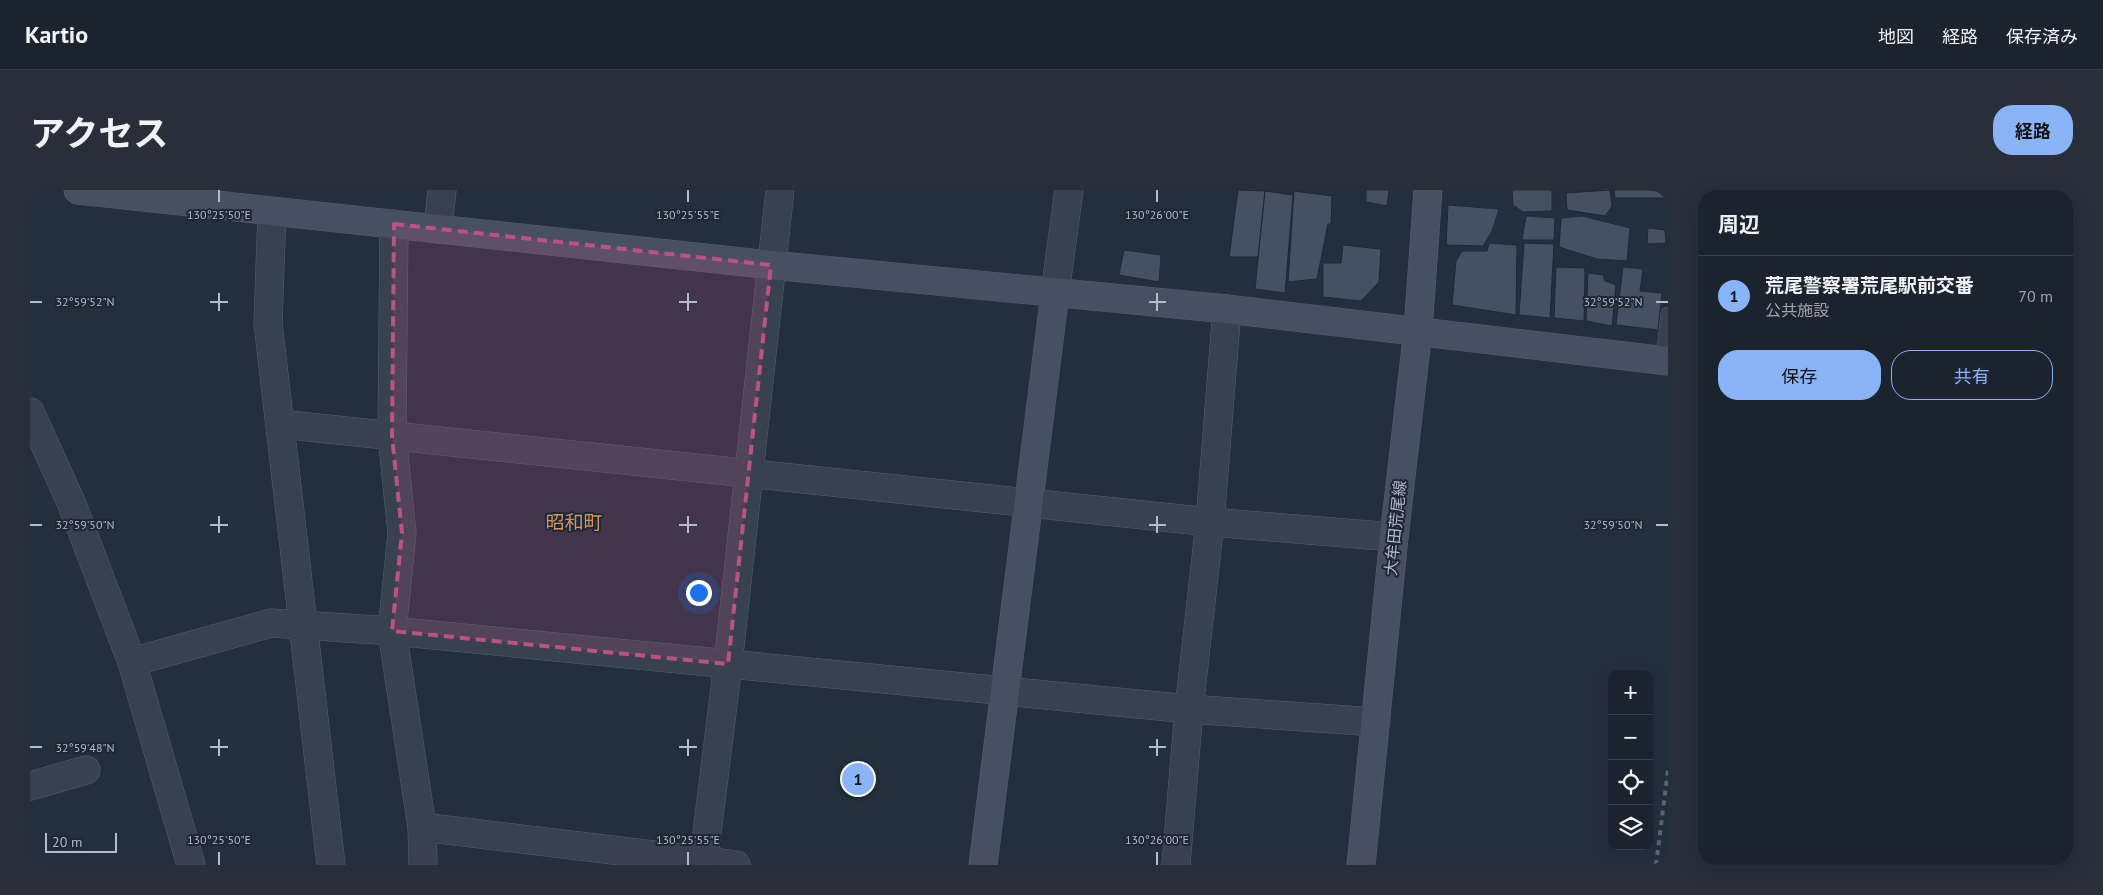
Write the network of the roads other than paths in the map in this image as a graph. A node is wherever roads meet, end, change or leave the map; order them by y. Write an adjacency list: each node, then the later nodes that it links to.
1 (78, 190): 6 (street)
2 (442, 190): 8 (street)
3 (780, 190): 9 (street)
4 (1069, 190): 10 (street)
5 (1428, 190): 13 (street, 大牟田荒尾線)
6 (272, 212): 7 (street); 16 (street)
7 (394, 224): 8 (street); 17 (street)
8 (438, 229): 9 (street)
9 (771, 264): 10 (street); 18 (street)
10 (1055, 293): 11 (street); 19 (street)
11 (1227, 309): 13 (street); 20 (street)
12 (1668, 314): 14 (lane)
13 (1418, 330): 14 (street); 21 (street, 大牟田荒尾線)
14 (1666, 361)
15 (30, 412): 24 (street)
16 (280, 424): 17 (street); 22 (street)
17 (392, 436): 18 (street); 23 (street)
18 (749, 473): 19 (street); 25 (street)
19 (1028, 504): 20 (street); 26 (street)
20 (1210, 522): 21 (street); 27 (street)
21 (1394, 537): 28 (street, 大牟田荒尾線)
22 (302, 625): 23 (street); 24 (street); 34 (street)
23 (392, 631): 25 (street); 31 (street)
24 (132, 662): 33 (street)
25 (728, 664): 26 (street); 32 (street)
26 (1006, 691): 27 (street); 37 (street)
27 (1189, 709): 28 (street); 38 (street)
28 (1376, 722): 39 (street, 大牟田荒尾線)
29 (86, 770): 30 (street)
30 (30, 786)
31 (422, 827): 32 (street); 35 (street)
32 (704, 863): 36 (street)
33 (190, 865)
34 (331, 865)
35 (423, 865)
36 (736, 865)
37 (983, 865)
38 (1176, 865)
39 (1361, 865)

